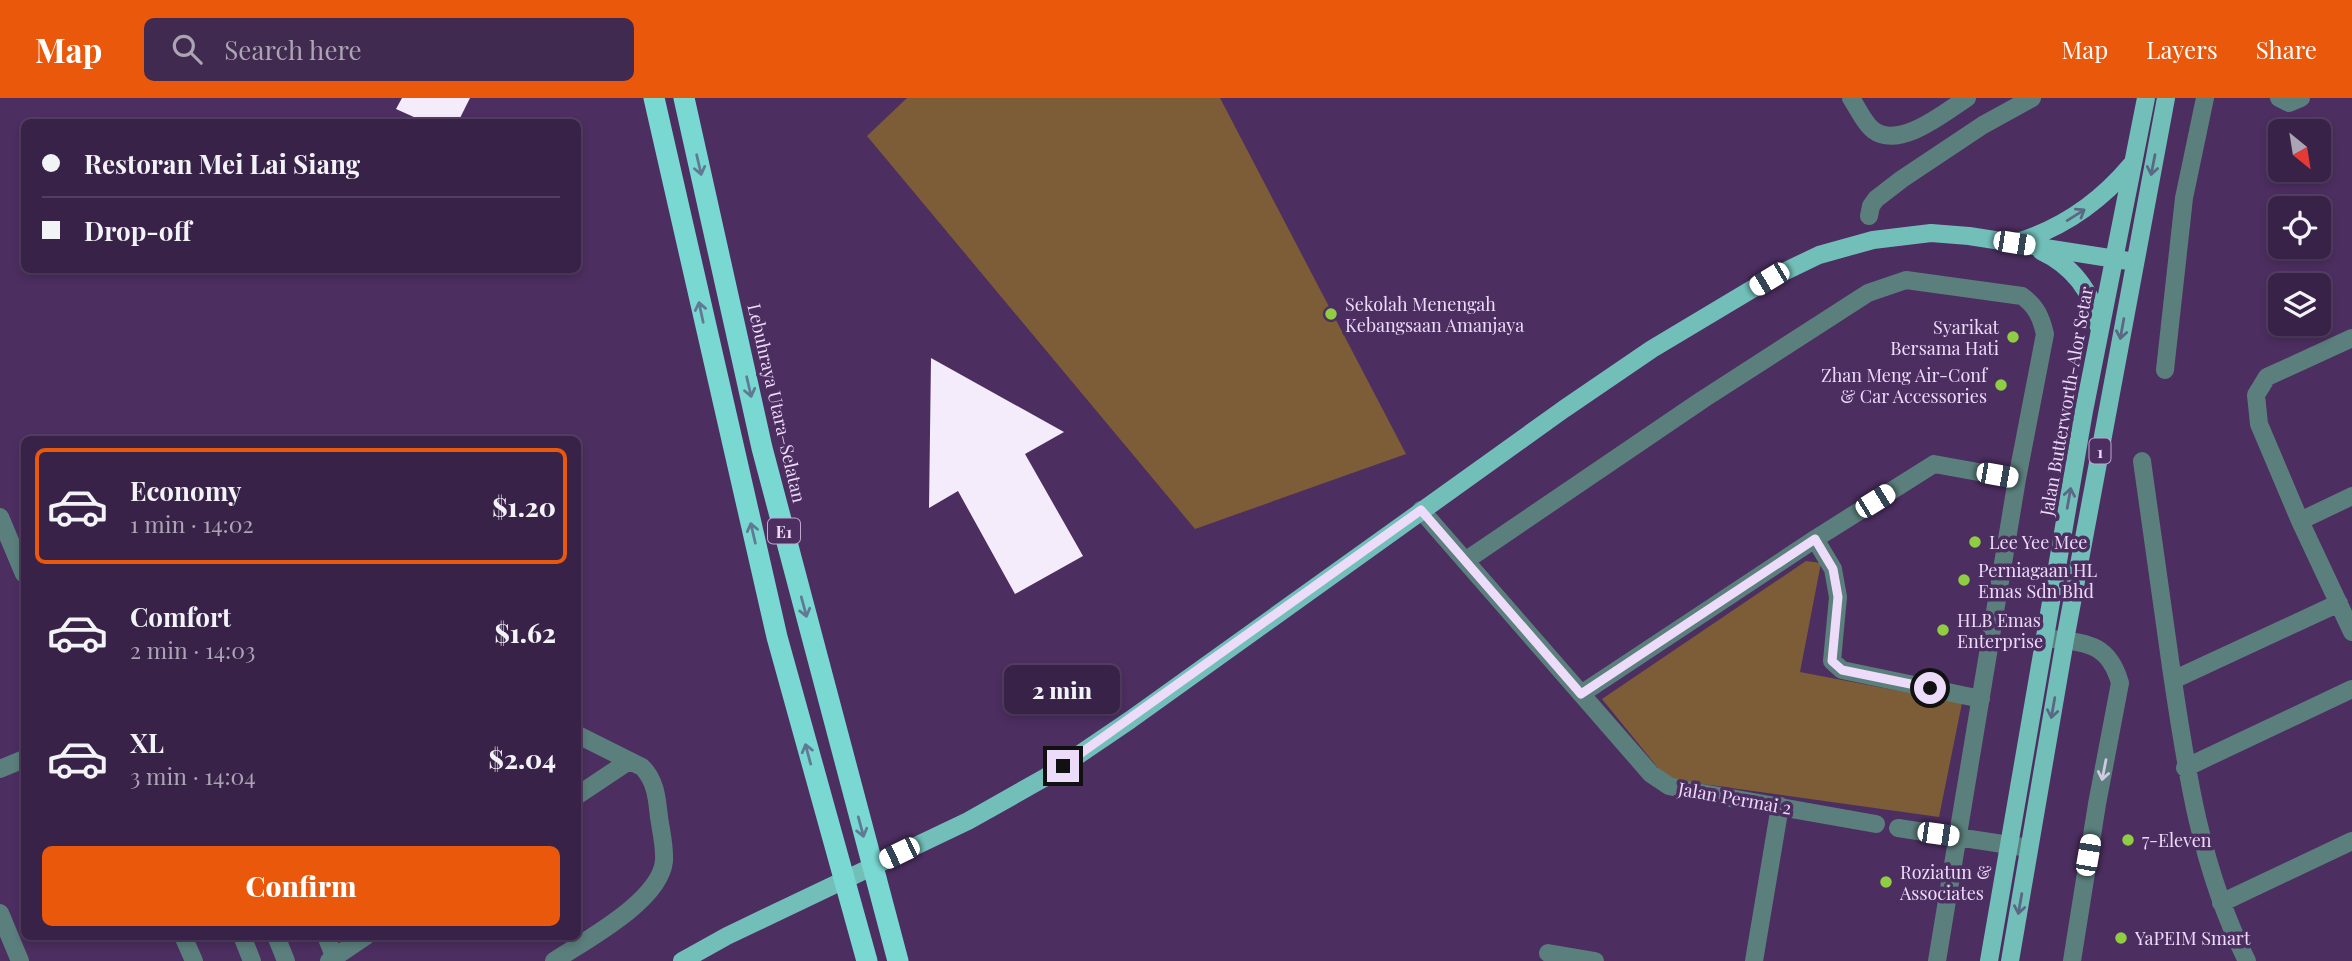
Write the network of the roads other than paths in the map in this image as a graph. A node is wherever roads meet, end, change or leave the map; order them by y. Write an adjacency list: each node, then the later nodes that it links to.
1 (654, 98): 64 (highway, E1, one-way to 1)
2 (684, 98): 65 (highway, Lebuhraya Utara–Selatan / E1, one-way to 65)
3 (1851, 98): 4 (street)
4 (1968, 98)
5 (2032, 98): 12 (street)
6 (2146, 98): 11 (main road, Jalan Butterworth-Alor Setar / 1)
7 (2166, 98): 15 (main road, 1, one-way to 15)
8 (2205, 98): 18 (street)
9 (2279, 98): 10 (street)
10 (2301, 98)
11 (2133, 162): 13 (main road, one-way to 11); 14 (main road, Jalan Butterworth-Alor Setar / 1)
12 (1869, 216)
13 (2014, 243): 14 (main road); 16 (main road); 22 (main road)
14 (2114, 259): 15 (main road); 16 (main road, Jalan Butterworth-Alor Setar / 1)
15 (2135, 262): 31 (main road, 1, one-way to 31)
16 (2099, 335): 30 (main road, Jalan Butterworth-Alor Setar / 1, one-way to 16)
17 (2352, 338): 24 (street)
18 (2165, 370)
19 (2143, 461): 32 (street)
20 (2017, 479): 25 (street); 26 (street); 35 (street)
21 (2352, 496): 24 (street)
22 (1421, 510): 26 (street, Jalan Permai 2); 63 (main road)
23 (0, 517): 27 (street)
24 (2300, 521): 28 (street)
25 (1815, 539): 34 (street); 35 (street)
26 (1465, 561): 34 (street, Jalan Permai 2)
27 (21, 567)
28 (2339, 603): 29 (street); 32 (street)
29 (2352, 632)
30 (2045, 638): 31 (street); 47 (main road, Jalan Butterworth-Alor Setar / 1)
31 (2065, 640): 48 (main road, 1, one-way to 48); 71 (street, one-way to 71)
32 (2173, 680): 39 (street)
33 (2352, 689): 39 (street)
34 (1581, 694): 42 (street, Jalan Permai 2)
35 (1981, 699): 45 (street)
36 (581, 737): 38 (street)
37 (21, 760): 40 (street)
38 (629, 761): 41 (street); 62 (street)
39 (2185, 768): 49 (street)
40 (0, 769)
41 (581, 793)
42 (1780, 806): 43 (street, Jalan Permai 2); 67 (street)
43 (1877, 824)
44 (1898, 828): 45 (street)
45 (1959, 837): 47 (street); 68 (street)
46 (2352, 841): 49 (street)
47 (2010, 845): 48 (street); 69 (main road, Jalan Butterworth-Alor Setar / 1)
48 (2029, 848): 70 (main road, 1, one-way to 70)
49 (2221, 904): 72 (street)
50 (0, 913): 58 (street)
51 (185, 940): 59 (street)
52 (244, 940): 60 (street)
53 (278, 940): 61 (street)
54 (327, 940): 57 (street)
55 (361, 940): 57 (street)
56 (1548, 953): 66 (street)
57 (334, 960)
58 (20, 961)
59 (194, 961)
60 (252, 961)
61 (286, 961)
62 (554, 961)
63 (682, 961)
64 (867, 961)
65 (898, 961)
66 (1595, 961)
67 (1754, 961)
68 (1937, 961)
69 (1989, 961)
70 (2010, 961)
71 (2072, 961)
72 (2247, 961)

